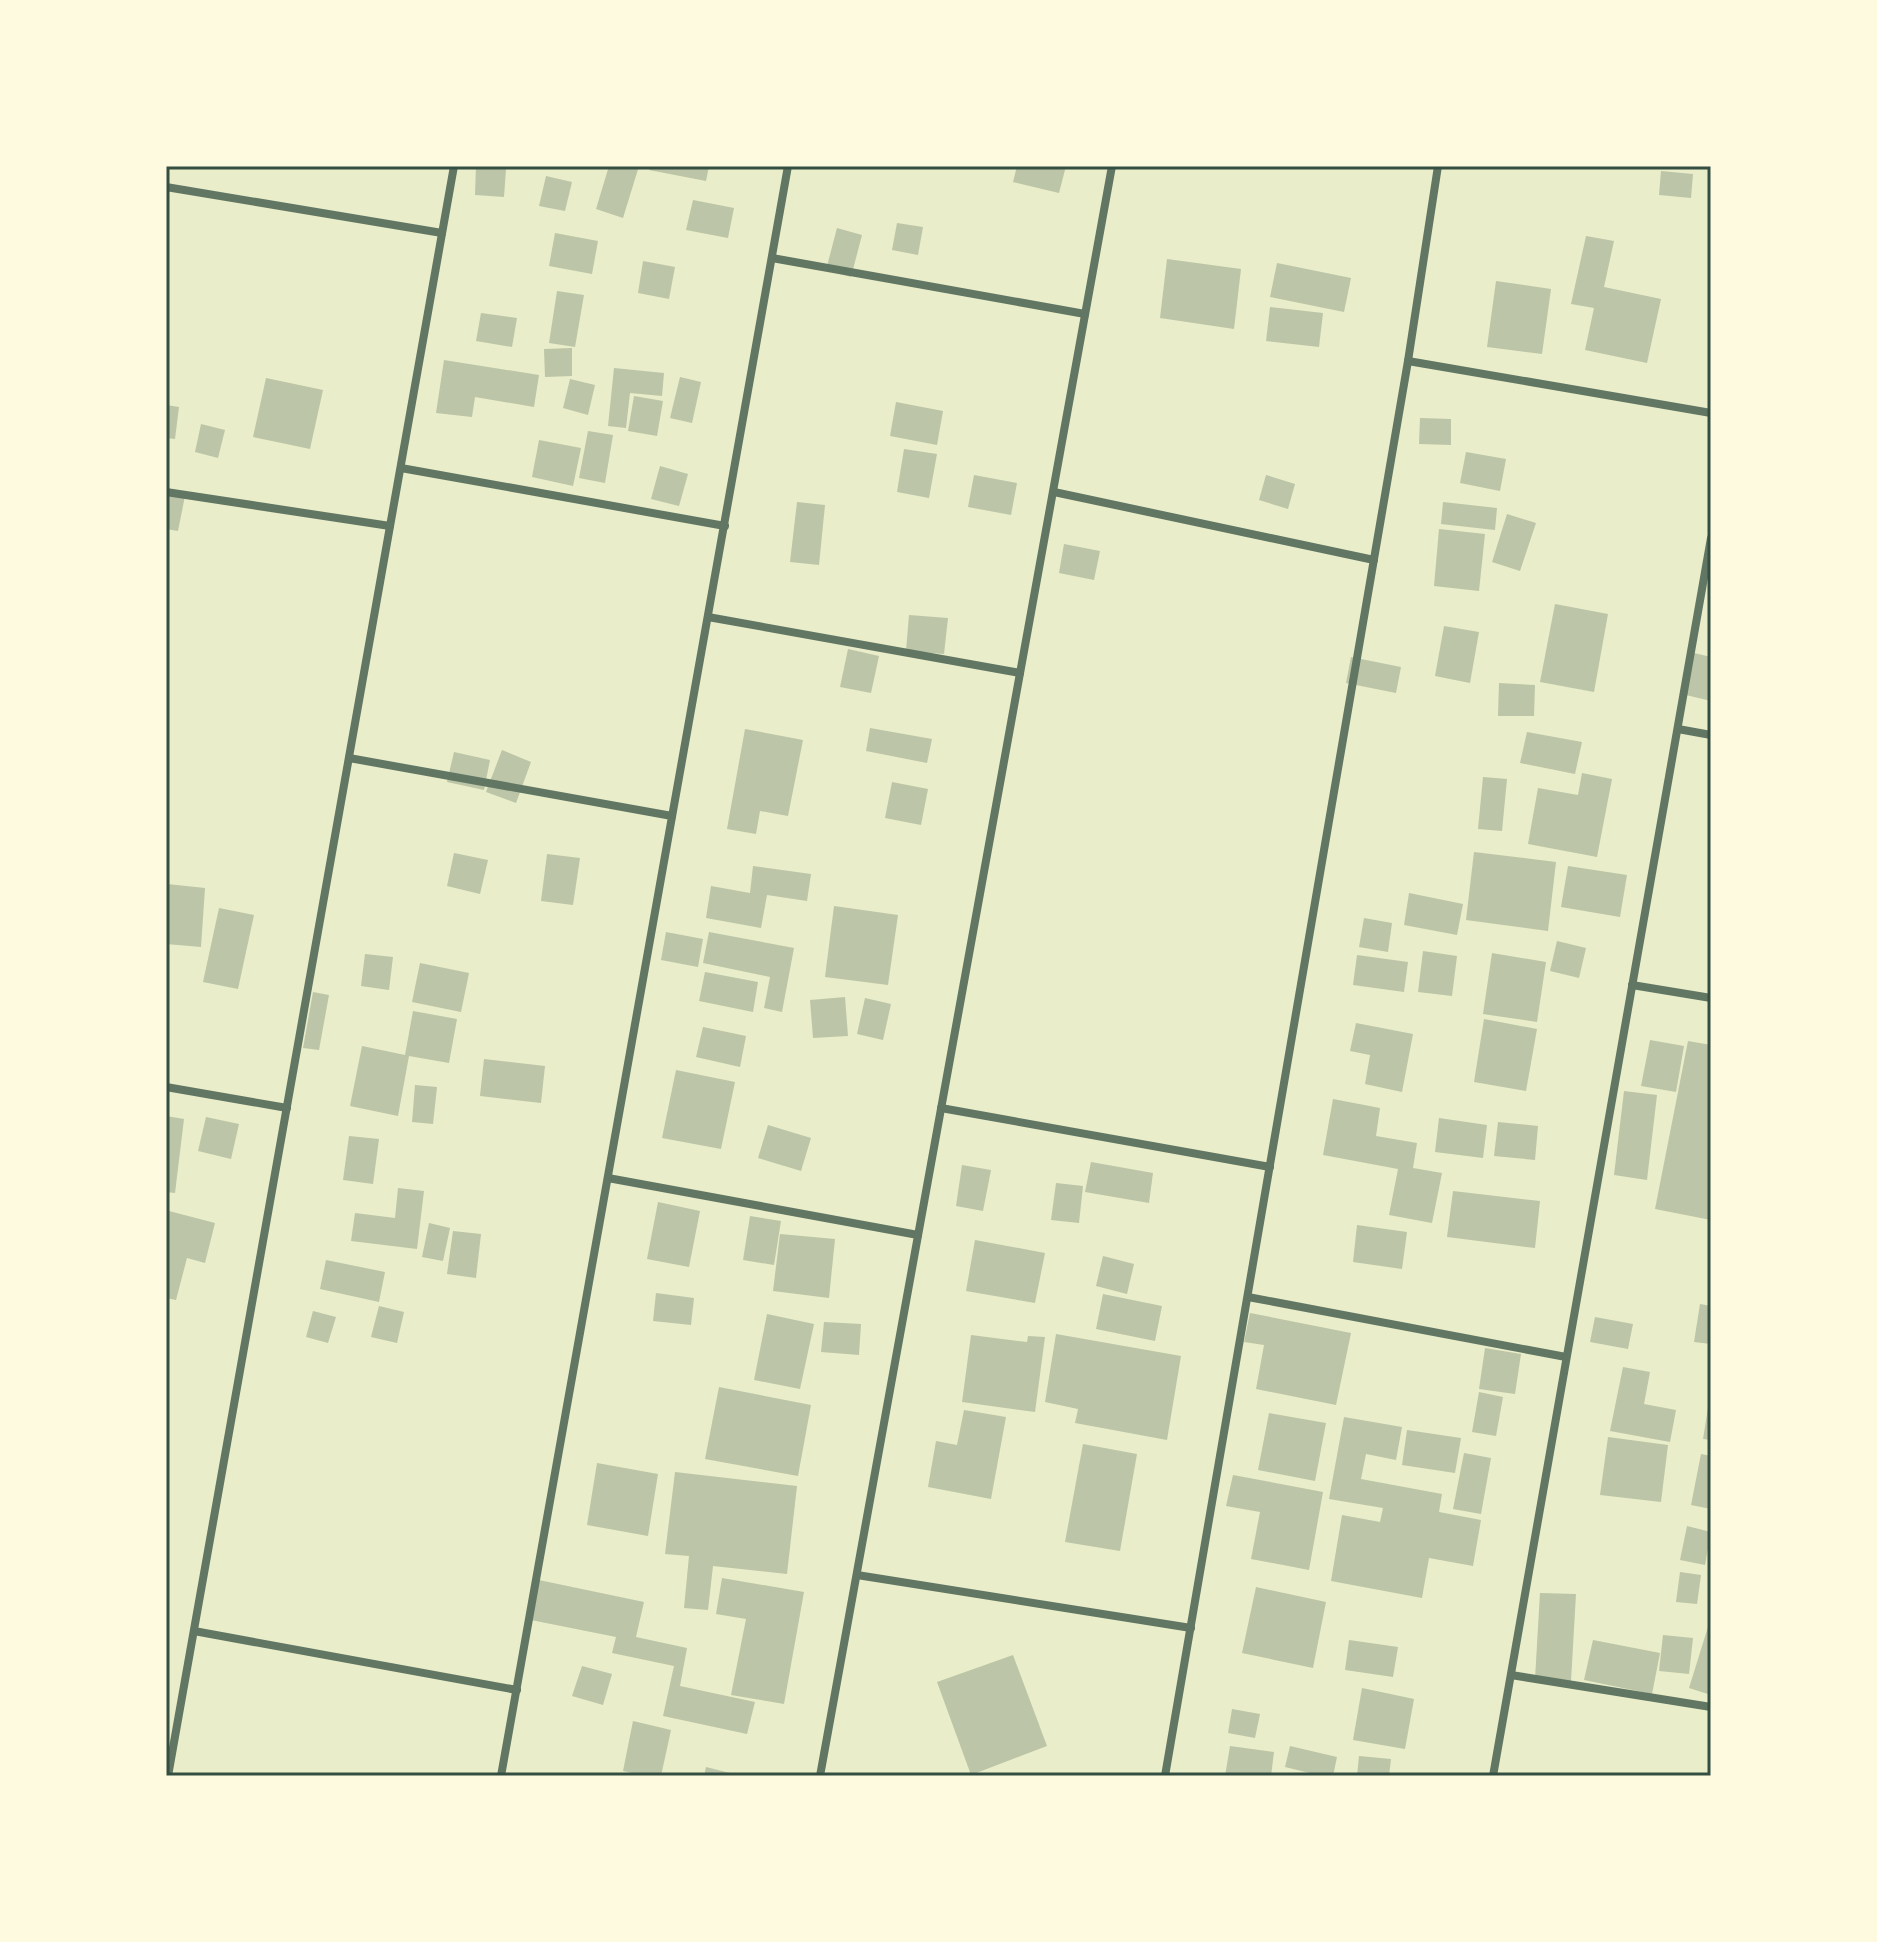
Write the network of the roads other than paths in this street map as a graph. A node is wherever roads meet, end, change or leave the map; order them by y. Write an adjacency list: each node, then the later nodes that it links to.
1 (454, 166): 6 (street)
2 (788, 166): 7 (street)
3 (1112, 166): 8 (street)
4 (1438, 166): 9 (street)
5 (166, 187): 6 (street)
6 (442, 233): 11 (street)
7 (772, 258): 8 (street); 15 (street)
8 (1085, 314): 13 (street)
9 (1408, 361): 10 (street); 17 (street)
10 (1711, 413)
11 (401, 468): 14 (street); 15 (street)
12 (166, 492): 14 (street)
13 (1054, 492): 17 (street); 19 (street)
14 (390, 526): 22 (street)
15 (725, 526): 18 (street)
16 (1711, 538): 20 (street)
17 (1374, 560): 29 (street)
18 (708, 617): 19 (street); 23 (street)
19 (1020, 673): 28 (street)
20 (1678, 729): 21 (street); 24 (street)
21 (1711, 735)
22 (349, 758): 23 (street); 27 (street)
23 (672, 816): 30 (street)
24 (1632, 985): 25 (street); 33 (street)
25 (1711, 998)
26 (166, 1087): 27 (street)
27 (287, 1108): 36 (street)
28 (941, 1108): 29 (street); 31 (street)
29 (1270, 1167): 32 (street)
30 (608, 1178): 31 (street); 38 (street)
31 (918, 1235): 34 (street)
32 (1248, 1297): 33 (street); 35 (street)
33 (1566, 1357): 37 (street)
34 (857, 1575): 35 (street); 42 (street)
35 (1191, 1628): 43 (street)
36 (194, 1631): 38 (street); 40 (street)
37 (1511, 1675): 39 (street); 44 (street)
38 (517, 1690): 41 (street)
39 (1711, 1707)
40 (168, 1776)
41 (501, 1776)
42 (820, 1776)
43 (1165, 1776)
44 (1493, 1776)

